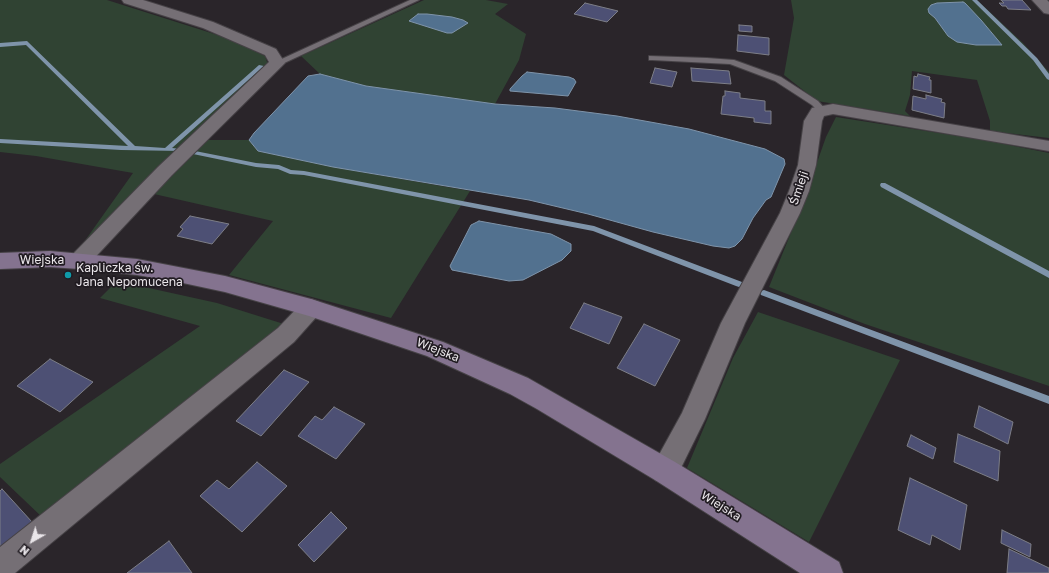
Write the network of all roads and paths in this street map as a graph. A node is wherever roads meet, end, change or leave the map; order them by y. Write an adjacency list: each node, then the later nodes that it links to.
1 (129, 0): 6 (street)
2 (416, 0): 6 (lane)
3 (1039, 0): 4 (street)
4 (1049, 10)
5 (652, 58): 7 (lane)
6 (277, 63): 10 (street)
7 (822, 110): 8 (street); 12 (street, Śmieji)
8 (1049, 146)
9 (0, 260): 10 (street, Wiejska)
10 (79, 261): 11 (street, Wiejska)
11 (311, 308): 12 (street, Wiejska); 13 (street)
12 (665, 471): 14 (street, Wiejska)
13 (0, 566)
14 (828, 573)

